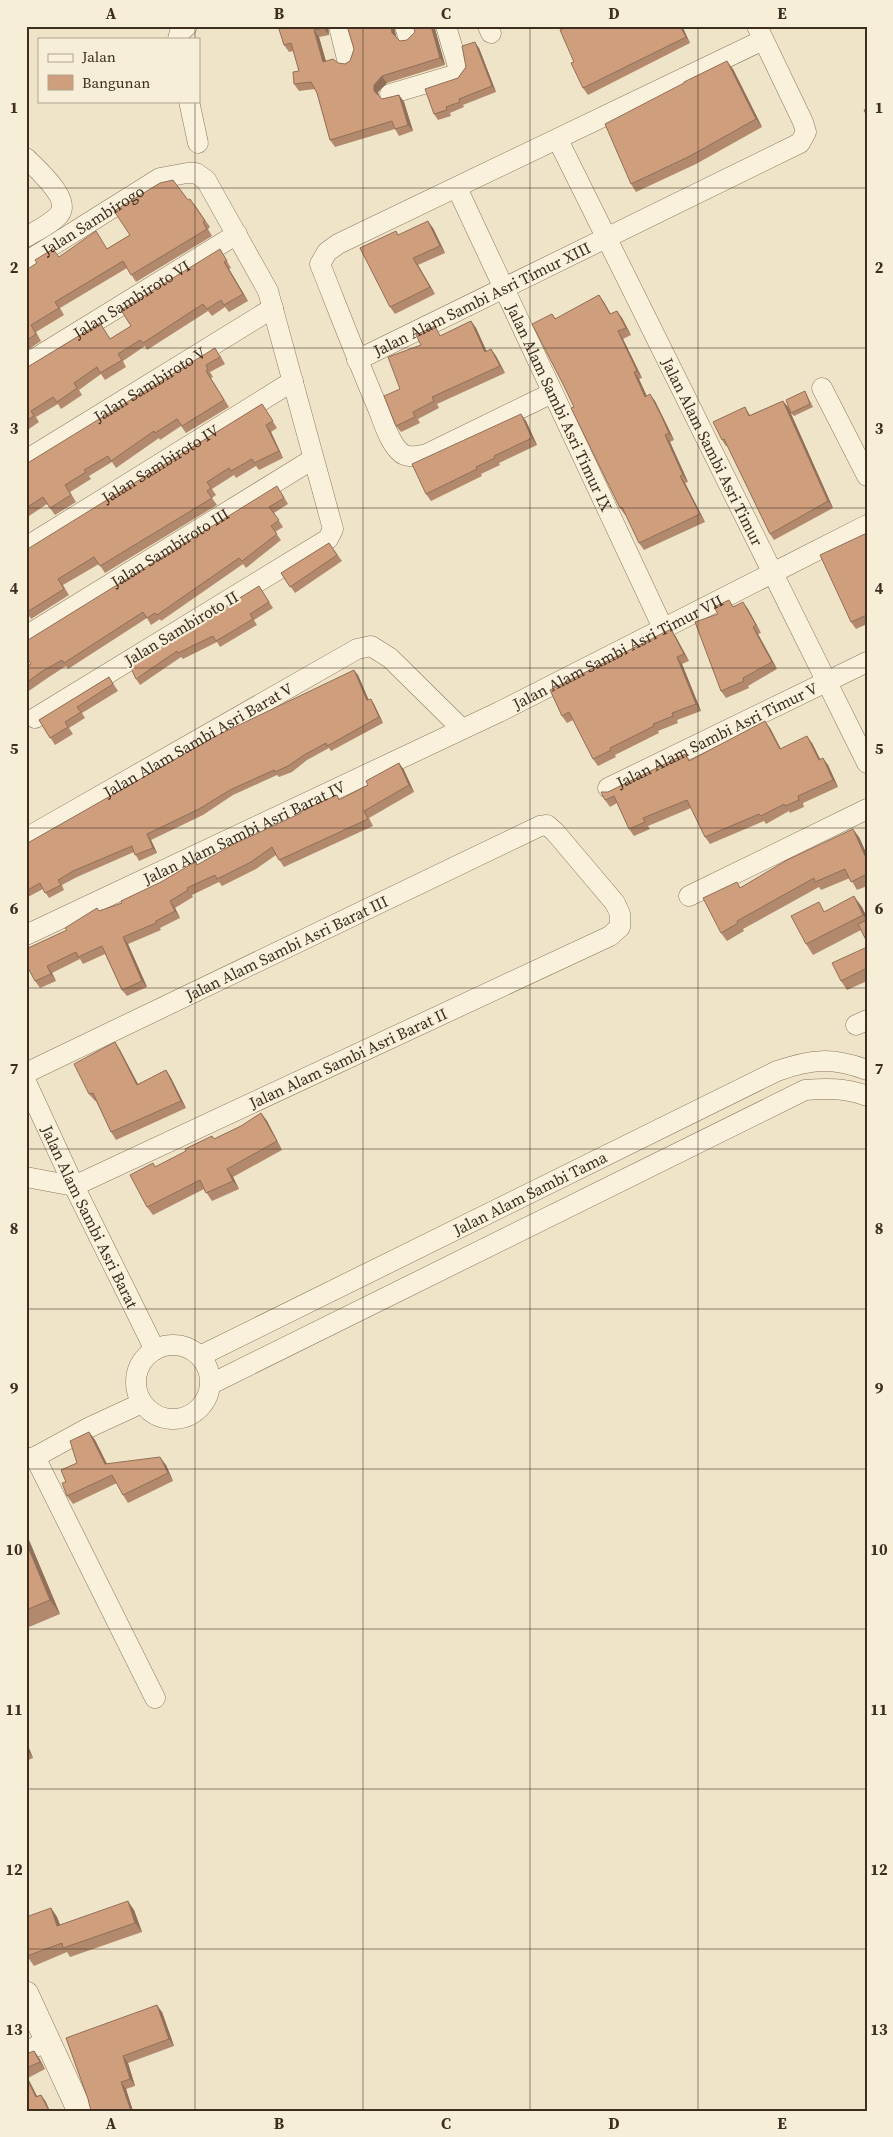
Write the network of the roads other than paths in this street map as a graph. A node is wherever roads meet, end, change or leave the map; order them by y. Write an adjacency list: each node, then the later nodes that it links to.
1 (187, 26): 5 (street)
2 (339, 26): 6 (street)
3 (446, 26): 7 (street)
4 (760, 33): 9 (street); 15 (street, Jalan Alam Sambi Asri Timur XIII)
5 (178, 38)
6 (347, 59)
7 (390, 94)
8 (189, 102): 10 (street)
9 (558, 140): 12 (street); 15 (street, Jalan Alam Sambi Asri Timur)
10 (198, 143)
11 (26, 158): 14 (street)
12 (457, 188): 17 (street, Jalan Alam Sambi Asri Timur IX); 19 (street)
13 (238, 234): 16 (street, Jalan Sambirogo); 18 (street); 20 (street, Jalan Sambiroto VI)
14 (26, 236)
15 (606, 237): 17 (street, Jalan Alam Sambi Asri Timur XIII); 29 (street, Jalan Alam Sambi Asri Timur)
16 (26, 262)
17 (503, 288): 19 (street, Jalan Alam Sambi Asri Timur XIII); 23 (street, Jalan Alam Sambi Asri Timur IX)
18 (274, 308): 21 (street); 25 (street, Jalan Sambiroto V)
19 (357, 360): 23 (street)
20 (26, 364)
21 (293, 381): 24 (street); 28 (street, Jalan Sambiroto IV)
22 (822, 388): 26 (street)
23 (552, 393): 30 (street, Jalan Alam Sambi Asri Timur IX)
24 (313, 459): 31 (street, Jalan Sambiroto III); 34 (street, Jalan Sambiroto II)
25 (26, 460)
26 (867, 476)
27 (867, 525): 29 (street, Jalan Alam Sambi Asri Timur VII)
28 (26, 547)
29 (773, 573): 30 (street, Jalan Alam Sambi Asri Timur VII); 33 (street, Jalan Alam Sambi Asri Timur)
30 (663, 628): 35 (street, Jalan Alam Sambi Asri Timur VII)
31 (26, 636)
32 (867, 662): 33 (street, Jalan Alam Sambi Asri Timur V)
33 (827, 682): 36 (street, Jalan Alam Sambi Asri Timur); 37 (street, Jalan Alam Sambi Asri Timur V)
34 (34, 717)
35 (466, 727): 39 (street, Jalan Alam Sambi Asri Barat V); 42 (street, Jalan Alam Sambi Asri Barat IV)
36 (867, 763)
37 (608, 788)
38 (867, 809): 40 (street)
39 (26, 838)
40 (689, 896)
41 (620, 927): 44 (street, Jalan Alam Sambi Asri Barat III); 48 (street, Jalan Alam Sambi Asri Barat II)
42 (26, 935)
43 (867, 1070): 50 (street, Jalan Alam Sambi Tama)
44 (26, 1073)
45 (26, 1082): 48 (street, Jalan Alam Sambi Asri Barat)
46 (867, 1096): 51 (street, Jalan Alam Sambi Tama)
47 (26, 1178): 48 (street)
48 (74, 1186): 49 (street, Jalan Alam Sambi Asri Barat)
49 (155, 1350): 50 (street); 52 (street)
50 (200, 1356): 51 (street)
51 (210, 1384): 52 (street)
52 (142, 1403): 53 (street)
53 (31, 1458): 54 (street)
54 (155, 1698)
55 (26, 1994): 56 (street)
56 (49, 2039): 57 (street); 58 (street)
57 (26, 2052)
58 (80, 2111)

